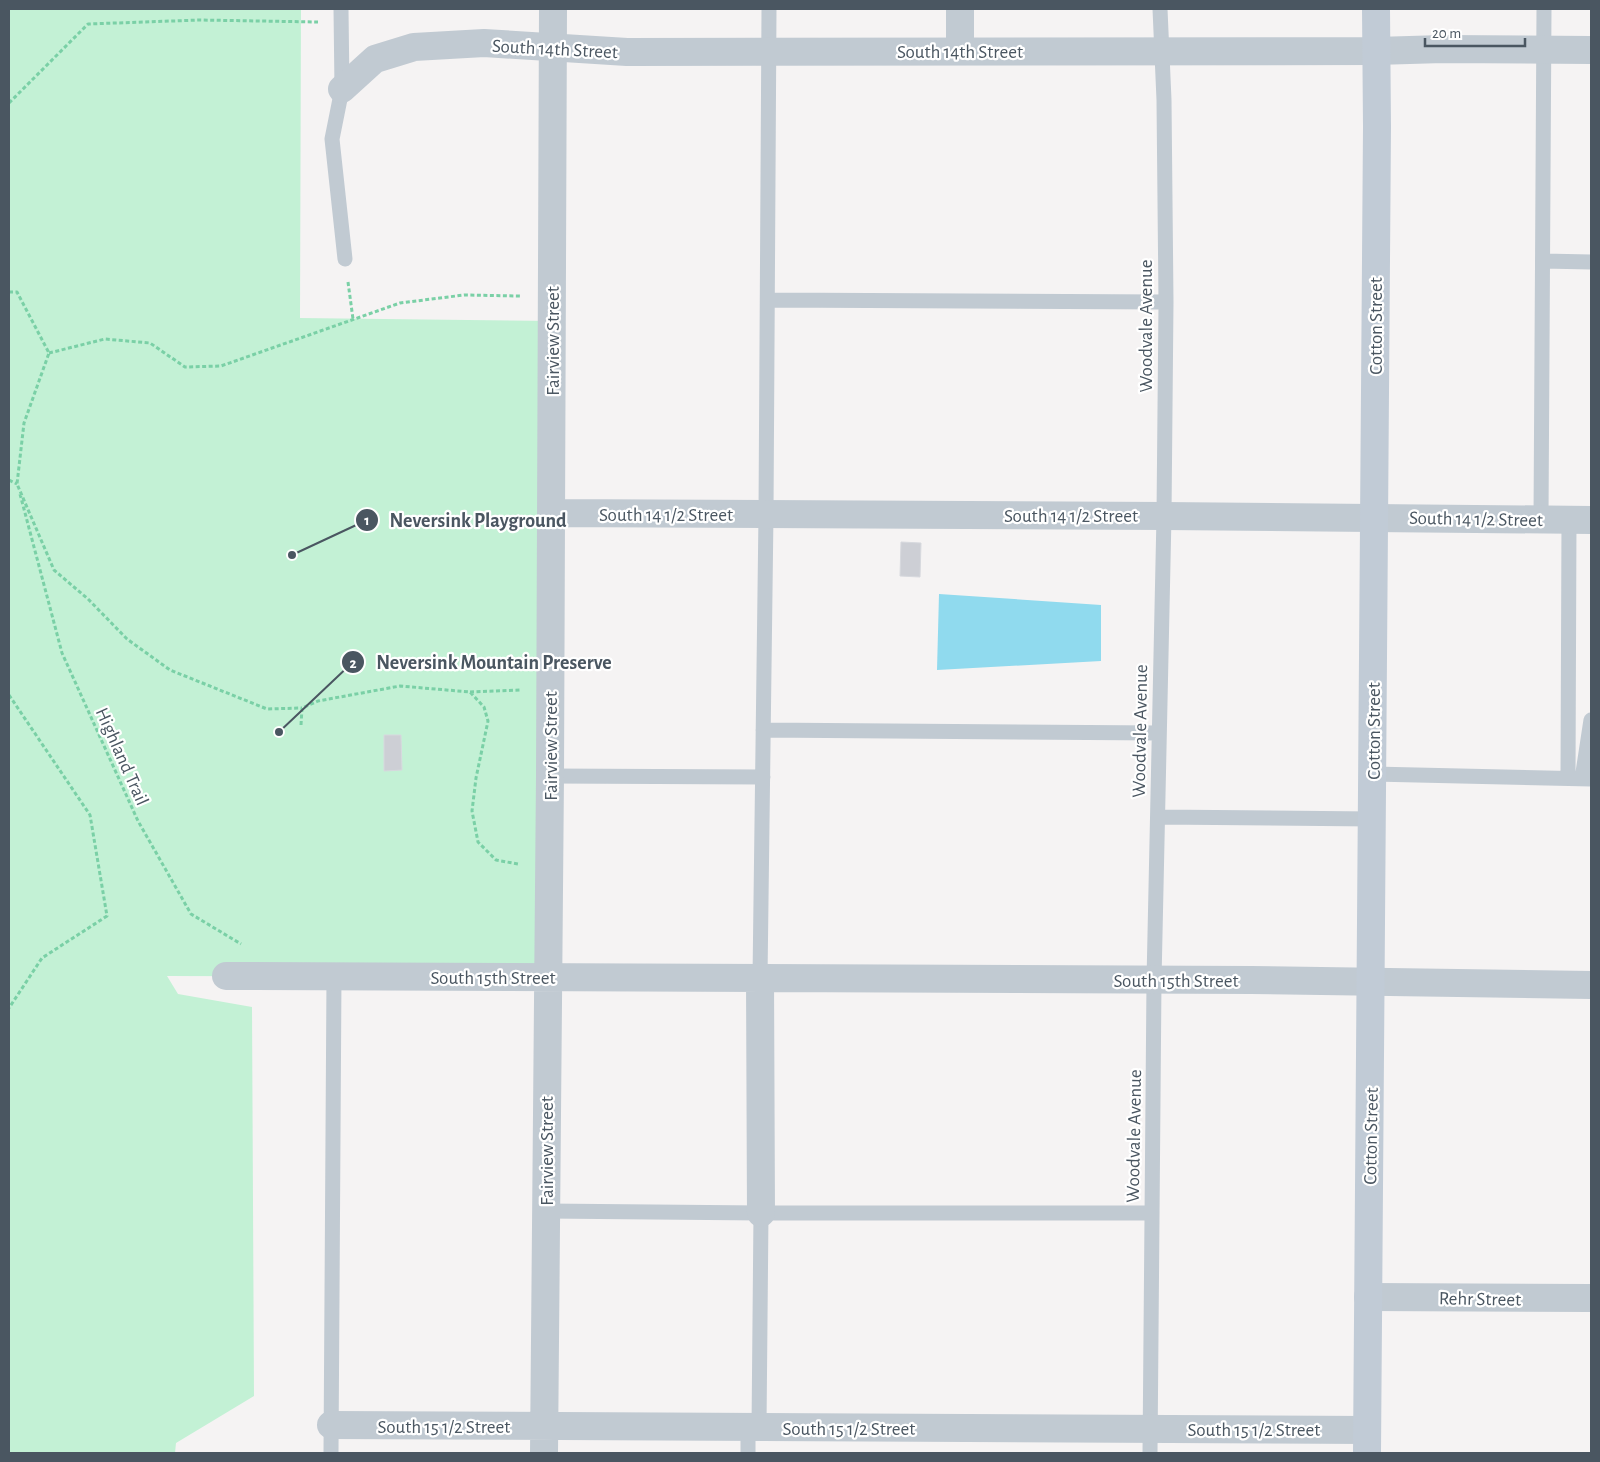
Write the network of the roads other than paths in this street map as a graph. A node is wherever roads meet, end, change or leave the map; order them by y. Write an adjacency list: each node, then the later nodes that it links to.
1 (553, 9): 8 (street, Fairview Street)
2 (769, 9): 14 (lane)
3 (960, 9): 11 (street)
4 (1160, 9): 12 (lane, Woodvale Avenue)
5 (1376, 9): 13 (street, Cotton Street)
6 (1544, 9): 9 (lane)
7 (341, 16): 15 (lane)
8 (553, 47): 14 (street, South 14th Street); 15 (street, South 14th Street); 21 (street, Fairview Street)
9 (1544, 50): 10 (street, South 14th Street); 13 (street, South 14th Street); 17 (lane)
10 (1591, 50)
11 (960, 51): 12 (street, South 14th Street); 14 (street, South 14th Street)
12 (1161, 51): 13 (street, South 14th Street); 20 (lane, Woodvale Avenue)
13 (1376, 51): 24 (street, Cotton Street)
14 (769, 52): 19 (lane)
15 (342, 89): 16 (lane)
16 (345, 259)
17 (1543, 261): 18 (lane); 25 (lane)
18 (1591, 262)
19 (768, 300): 20 (lane); 22 (lane)
20 (1166, 302): 23 (lane, Woodvale Avenue)
21 (551, 513): 22 (street, South 14 1/2 Street); 31 (street, Fairview Street)
22 (766, 514): 23 (street, South 14 1/2 Street); 28 (lane)
23 (1164, 516): 24 (street, South 14 1/2 Street); 29 (lane, Woodvale Avenue)
24 (1374, 517): 25 (street, South 14 1/2 Street); 30 (street, Cotton Street)
25 (1541, 519): 26 (street, South 14 1/2 Street)
26 (1580, 520): 33 (lane)
27 (1591, 720): 33 (lane)
28 (763, 730): 29 (lane); 32 (lane)
29 (1159, 733): 34 (lane, Woodvale Avenue)
30 (1373, 774): 33 (lane); 35 (street, Cotton Street)
31 (550, 776): 32 (lane); 38 (street, Fairview Street)
32 (763, 777): 39 (lane)
33 (1580, 779)
34 (1158, 817): 35 (lane); 40 (lane, Woodvale Avenue)
35 (1373, 819): 41 (street, Cotton Street)
36 (226, 976): 37 (street, South 15th Street)
37 (334, 976): 38 (street, South 15th Street); 48 (lane)
38 (547, 977): 39 (street, South 15th Street); 43 (street, Fairview Street)
39 (760, 978): 40 (street, South 15th Street); 44 (street)
40 (1154, 981): 41 (street, South 15th Street); 45 (lane, Woodvale Avenue)
41 (1371, 981): 42 (street, South 15th Street); 46 (street, Cotton Street)
42 (1591, 985)
43 (546, 1211): 44 (lane); 49 (street, Fairview Street)
44 (762, 1213): 45 (lane); 50 (lane)
45 (1152, 1213): 51 (lane, Woodvale Avenue)
46 (1368, 1296): 47 (street, Rehr Street); 52 (street, Cotton Street)
47 (1591, 1298)
48 (331, 1425): 49 (street, South 15 1/2 Street); 53 (lane)
49 (544, 1426): 50 (street, South 15 1/2 Street); 54 (street, Fairview Street)
50 (751, 1436): 51 (street, South 15 1/2 Street)
51 (1150, 1441): 52 (street, South 15 1/2 Street)
52 (1367, 1441)
53 (331, 1453)
54 (544, 1453)

